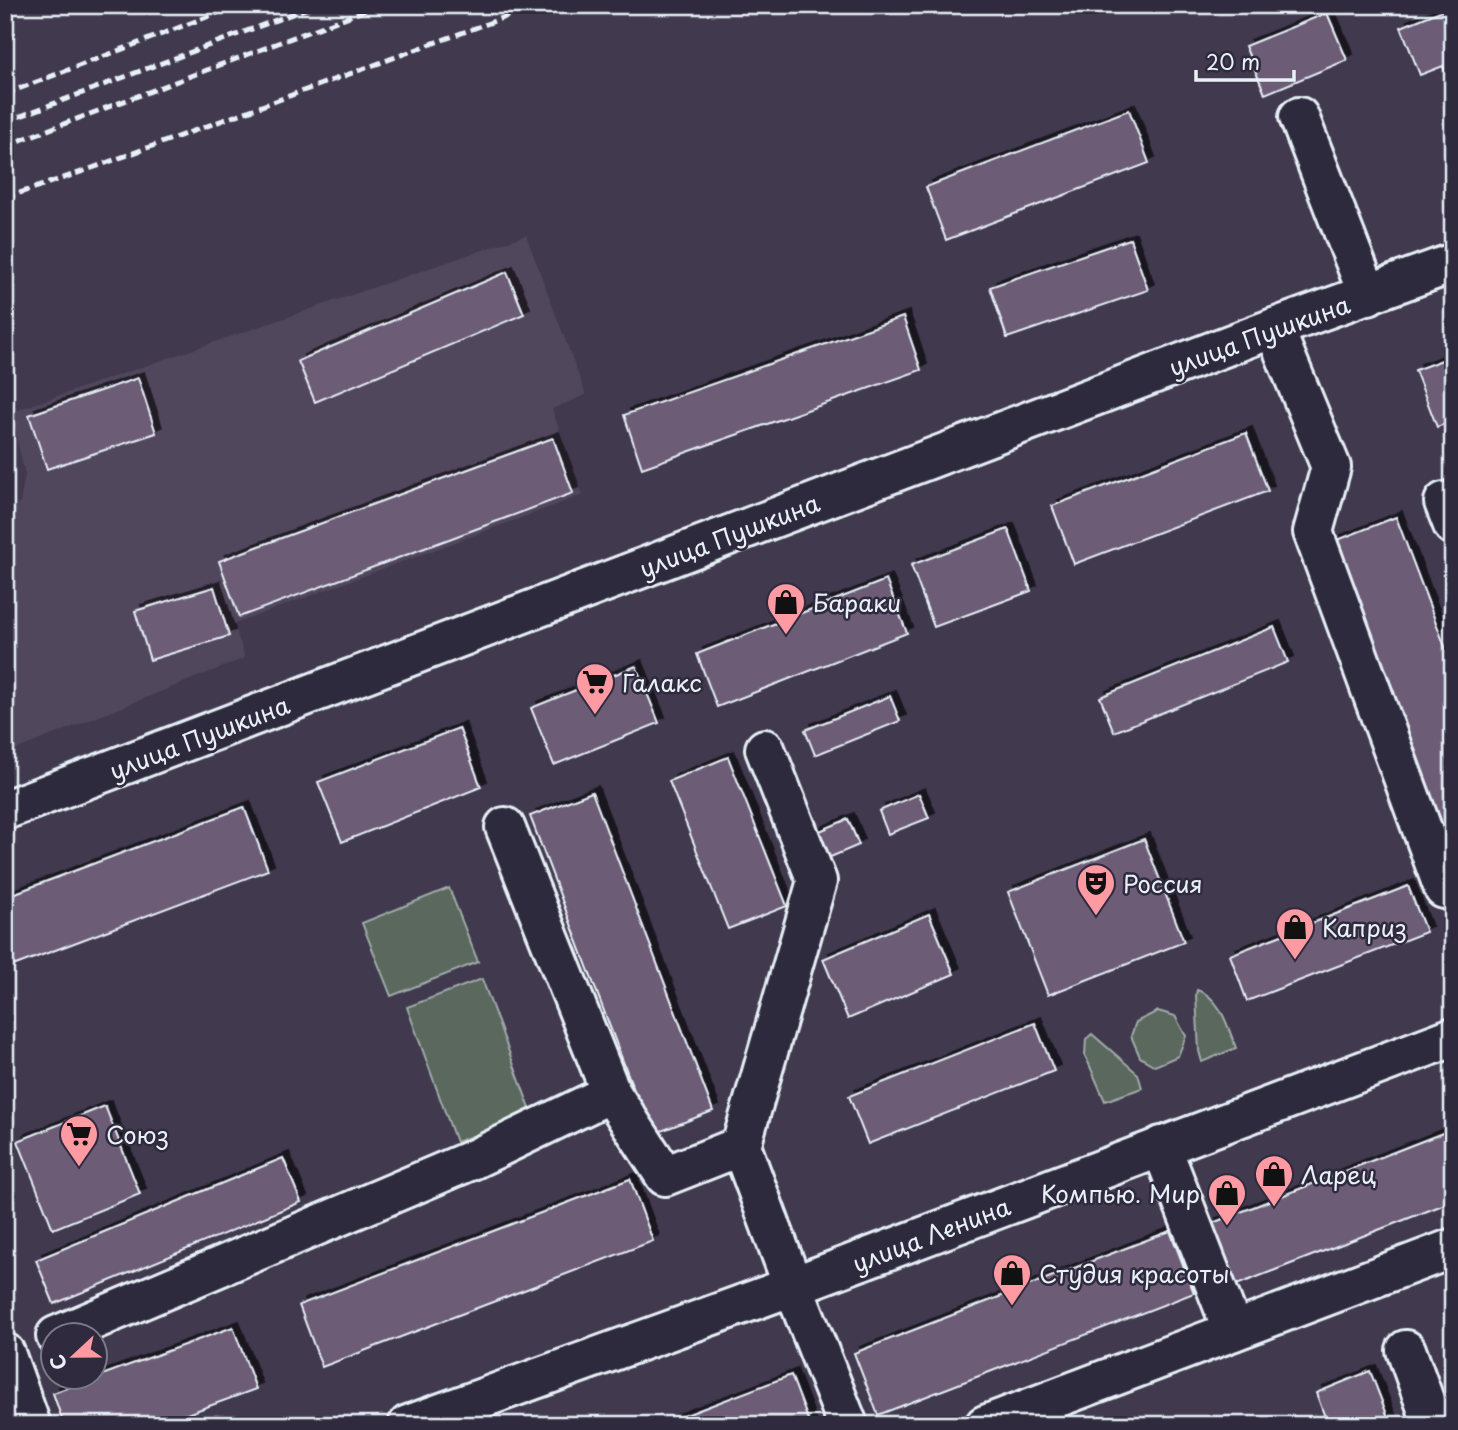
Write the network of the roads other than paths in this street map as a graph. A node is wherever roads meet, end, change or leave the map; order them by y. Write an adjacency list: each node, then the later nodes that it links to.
1 (1299, 117): 3 (street)
2 (1453, 262): 3 (street, улица Пушкина)
3 (1368, 295): 4 (street, улица Пушкина)
4 (1274, 328): 6 (street, улица Пушкина); 8 (street)
5 (765, 749): 11 (street)
6 (5, 810)
7 (505, 827): 10 (street)
8 (1453, 886)
9 (1453, 1037): 12 (street, улица Ленина)
10 (611, 1093): 11 (street); 15 (street)
11 (741, 1146): 14 (street)
12 (1161, 1146): 14 (street, улица Ленина); 16 (street)
13 (1453, 1248): 16 (street)
14 (793, 1286): 21 (street, улица Ленина); 22 (street)
15 (87, 1322)
16 (1233, 1331): 23 (street)
17 (38, 1342): 19 (street)
18 (1406, 1350): 24 (street)
19 (6, 1355): 20 (street)
20 (31, 1425)
21 (408, 1425)
22 (848, 1425)
23 (985, 1425)
24 (1433, 1425)

